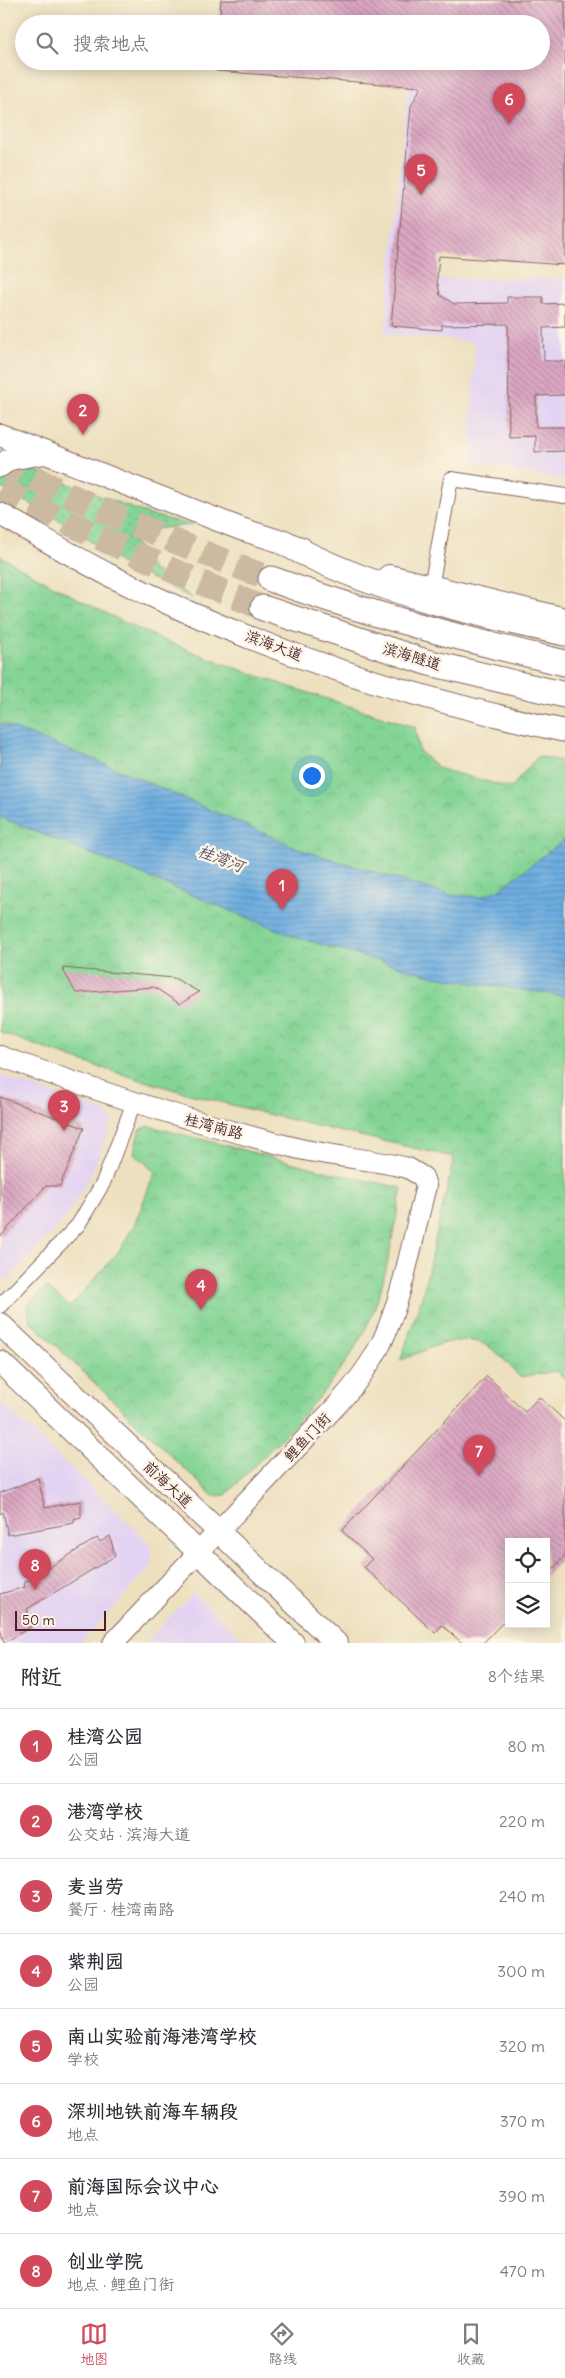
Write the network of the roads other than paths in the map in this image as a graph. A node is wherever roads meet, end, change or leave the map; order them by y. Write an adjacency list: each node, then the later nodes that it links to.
1 (0, 435): 2 (main road)
2 (45, 453): 3 (main road); 7 (main road)
3 (0, 466)
4 (565, 496): 9 (street)
5 (0, 506): 6 (main road, 滨海大道)
6 (10, 520): 15 (main road, 滨海大道)
7 (283, 542): 9 (main road); 12 (highway)
8 (271, 579): 13 (highway, 滨海隧道)
9 (431, 587): 11 (main road)
10 (262, 608): 14 (highway, 滨海隧道)
11 (565, 619)
12 (565, 633)
13 (565, 662)
14 (565, 695)
15 (565, 731)
16 (0, 1056): 17 (street, 桂湾南路)
17 (134, 1102): 18 (street, 桂湾南路); 19 (street)
18 (426, 1186): 22 (street, 鲤鱼门街)
19 (0, 1306)
20 (0, 1324): 22 (main road, 前海大道)
21 (0, 1362): 23 (main road, 前海大道)
22 (218, 1532): 23 (street, 鲤鱼门街); 26 (main road, 前海大道)
23 (198, 1553): 24 (street, 鲤鱼门街); 25 (main road, 前海大道)
24 (113, 1643)
25 (293, 1643)
26 (336, 1643)

